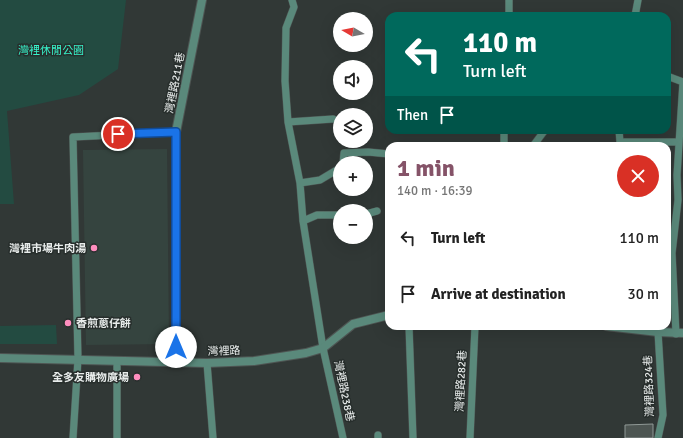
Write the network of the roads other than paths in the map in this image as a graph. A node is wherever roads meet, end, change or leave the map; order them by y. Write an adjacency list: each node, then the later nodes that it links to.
1 (202, 0): 11 (street, 灣裡路211巷)
2 (292, 0): 10 (lane, 灣裡路238巷)
3 (509, 0): 5 (lane)
4 (638, 0): 6 (lane)
5 (509, 12)
6 (636, 12)
7 (671, 78): 8 (lane)
8 (683, 82): 15 (lane)
9 (333, 118): 10 (lane)
10 (288, 122): 19 (lane, 灣裡路238巷)
11 (176, 132): 34 (lane); 36 (street, 灣裡路211巷)
12 (620, 142): 13 (lane)
13 (671, 142)
14 (671, 142): 15 (lane)
15 (679, 142): 24 (lane)
16 (385, 154): 17 (lane)
17 (344, 156)
18 (333, 172): 19 (lane)
19 (300, 183): 23 (lane, 灣裡路238巷)
20 (377, 211): 21 (lane)
21 (373, 212)
22 (333, 215): 23 (lane)
23 (303, 221): 32 (lane, 灣裡路238巷)
24 (671, 246)
25 (671, 261): 31 (lane)
26 (385, 316): 32 (street, 灣裡路)
27 (409, 330): 42 (lane)
28 (475, 330): 43 (lane, 灣裡路282巷)
29 (641, 330): 30 (street)
30 (658, 332): 31 (street); 44 (lane, 灣裡路324巷)
31 (680, 333)
32 (323, 348): 37 (street, 灣裡路); 41 (lane, 灣裡路238巷)
33 (0, 358): 34 (street, 灣裡路)
34 (78, 359): 35 (street, 灣裡路); 38 (lane)
35 (118, 361): 36 (street, 灣裡路); 39 (lane)
36 (176, 363): 37 (street, 灣裡路)
37 (207, 363): 40 (lane)
38 (74, 438)
39 (117, 438)
40 (213, 438)
41 (342, 438)
42 (413, 438)
43 (470, 438)
44 (658, 438)

